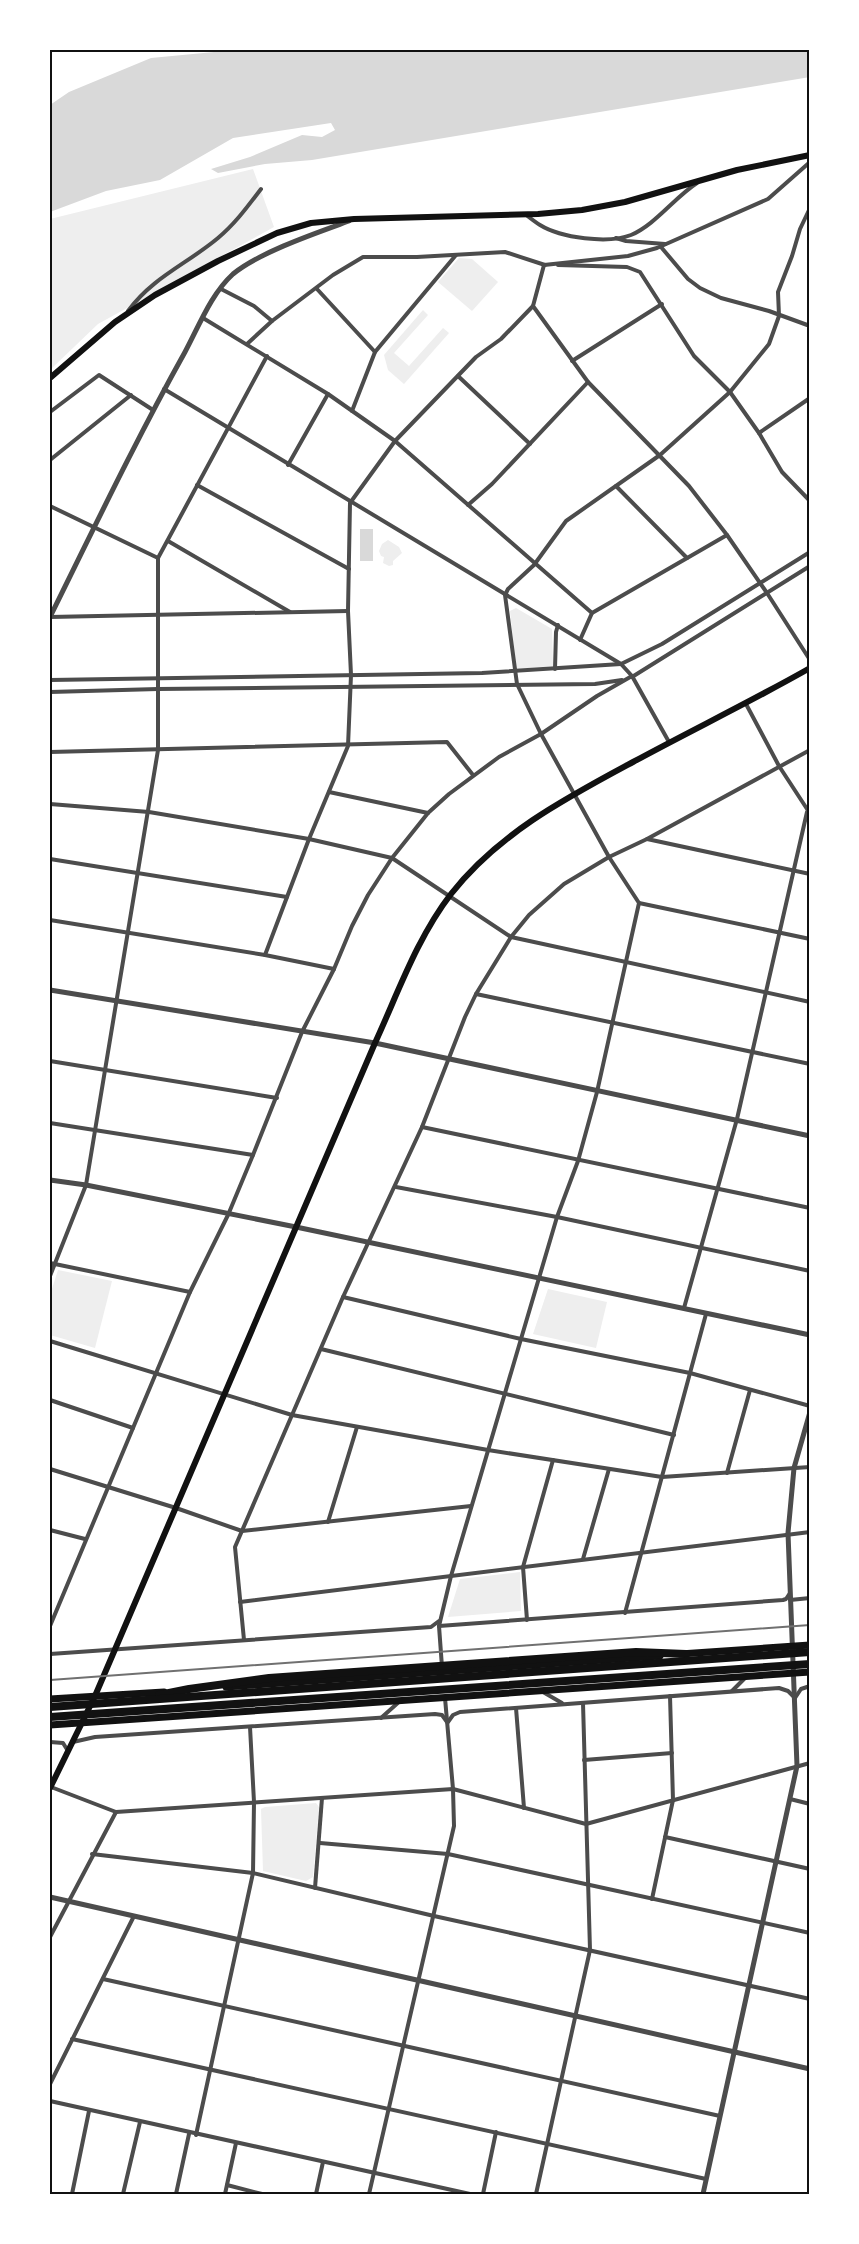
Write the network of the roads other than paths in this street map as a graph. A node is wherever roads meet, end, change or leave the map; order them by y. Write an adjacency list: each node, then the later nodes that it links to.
1 (810, 155): 3 (main road)
2 (810, 162): 9 (street)
3 (700, 181): 6 (main road); 8 (street)
4 (261, 189): 18 (street)
5 (810, 208): 17 (street)
6 (525, 214): 7 (main road); 8 (street)
7 (354, 219): 13 (street); 18 (main road)
8 (615, 238): 9 (street)
9 (667, 244): 10 (street)
10 (661, 247): 12 (street); 17 (street)
11 (456, 255): 12 (street); 14 (street); 23 (street)
12 (544, 265): 15 (street); 16 (street)
13 (220, 289): 19 (street); 20 (street)
14 (317, 289): 20 (street); 23 (street)
15 (662, 304): 25 (street); 30 (street)
16 (534, 306): 25 (street); 26 (street)
17 (779, 314): 21 (street); 30 (street)
18 (124, 316): 27 (main road)
19 (203, 318): 22 (street); 29 (street)
20 (272, 321): 22 (street)
21 (810, 326)
22 (247, 344): 24 (street)
23 (375, 352): 35 (street)
24 (267, 356): 31 (street); 37 (street)
25 (572, 361): 28 (street)
26 (458, 376): 39 (street); 40 (street)
27 (50, 378)
28 (588, 382): 40 (street); 41 (street)
29 (164, 389): 34 (street); 37 (street)
30 (730, 392): 38 (street); 41 (street)
31 (328, 394): 35 (street); 43 (street)
32 (131, 395): 34 (street); 36 (street); 42 (street)
33 (809, 400): 38 (street)
34 (153, 410): 50 (street)
35 (352, 411): 39 (street)
36 (50, 412)
37 (227, 428): 43 (street); 44 (street)
38 (759, 433): 46 (street)
39 (395, 441): 47 (street); 48 (street)
40 (530, 444): 48 (street)
41 (660, 455): 45 (street); 51 (street)
42 (50, 460)
43 (288, 465): 47 (street)
44 (197, 485): 52 (street); 58 (street)
45 (616, 486): 55 (street); 56 (street)
46 (810, 501)
47 (350, 503): 58 (street); 61 (street)
48 (468, 505): 56 (street)
49 (50, 506): 50 (street)
50 (94, 527): 54 (street); 66 (street)
51 (727, 535): 55 (street); 59 (street)
52 (168, 541): 54 (street); 63 (street)
53 (810, 552): 59 (street)
54 (158, 558): 65 (street)
55 (687, 558): 64 (street)
56 (534, 565): 61 (street); 64 (street)
57 (810, 566): 60 (street)
58 (349, 569): 62 (street)
59 (760, 582): 60 (street); 70 (street)
60 (767, 593): 69 (street); 75 (street)
61 (505, 595): 67 (street); 73 (street)
62 (348, 611): 63 (street); 74 (street)
63 (290, 612): 65 (street)
64 (592, 613): 68 (street)
65 (158, 615): 66 (street); 76 (street)
66 (50, 617)
67 (558, 625): 68 (street); 72 (street)
68 (580, 640): 70 (street)
69 (810, 660)
70 (621, 664): 72 (street); 75 (street)
71 (810, 668): 82 (main road)
72 (555, 669): 73 (street)
73 (515, 672): 74 (street); 78 (street)
74 (351, 675): 76 (street); 80 (street)
75 (632, 676): 78 (street); 83 (street); 84 (street)
76 (158, 677): 77 (street); 79 (street)
77 (50, 680)
78 (517, 684): 80 (street); 83 (street)
79 (158, 688): 80 (street); 81 (street); 86 (street)
80 (350, 688): 85 (street)
81 (50, 692)
82 (746, 704): 84 (main road); 89 (street)
83 (541, 734): 90 (street); 92 (street)
84 (669, 742): 92 (main road)
85 (348, 746): 86 (street); 90 (street); 91 (street)
86 (158, 750): 88 (street); 94 (street)
87 (810, 750): 89 (street)
88 (50, 752)
89 (779, 766): 95 (street); 98 (street)
90 (473, 775): 96 (street)
91 (329, 792): 96 (street); 97 (street)
92 (574, 794): 99 (street); 105 (main road)
93 (50, 804): 94 (street)
94 (149, 812): 97 (street); 103 (street)
95 (808, 812): 102 (street)
96 (428, 813): 100 (street)
97 (309, 839): 100 (street); 106 (street)
98 (647, 839): 99 (street); 102 (street)
99 (609, 857): 107 (street); 111 (street)
100 (392, 858): 105 (street); 115 (street)
101 (50, 859): 103 (street)
102 (793, 870): 104 (street); 110 (street)
103 (139, 873): 106 (street); 109 (street)
104 (810, 874)
105 (450, 895): 111 (street); 123 (main road)
106 (287, 897): 113 (street)
107 (639, 903): 110 (street); 114 (street)
108 (50, 920): 109 (street)
109 (128, 933): 113 (street); 119 (street)
110 (780, 933): 112 (street); 117 (street)
111 (511, 937): 114 (street); 118 (street)
112 (810, 939)
113 (265, 955): 115 (street)
114 (625, 962): 117 (street); 121 (street)
115 (334, 969): 122 (street)
116 (50, 990): 119 (street)
117 (767, 992): 120 (street); 124 (street)
118 (476, 994): 121 (street); 125 (street)
119 (117, 1001): 122 (street); 128 (street)
120 (810, 1002)
121 (611, 1024): 124 (street); 129 (street)
122 (302, 1032): 123 (street); 130 (street)
123 (375, 1043): 125 (street); 145 (main road)
124 (751, 1051): 127 (street); 131 (street)
125 (450, 1060): 129 (street); 133 (street)
126 (50, 1061): 128 (street)
127 (810, 1064)
128 (105, 1071): 130 (street); 134 (street)
129 (597, 1092): 131 (street); 137 (street)
130 (277, 1098): 136 (street)
131 (737, 1119): 135 (street); 141 (street)
132 (50, 1123): 134 (street)
133 (422, 1127): 137 (street); 140 (street)
134 (94, 1130): 136 (street); 139 (street)
135 (810, 1136)
136 (253, 1155): 143 (street)
137 (578, 1161): 141 (street); 144 (street)
138 (50, 1180): 139 (street)
139 (86, 1185): 143 (street); 148 (street)
140 (396, 1187): 144 (street); 146 (street)
141 (717, 1189): 142 (street); 147 (street)
142 (810, 1208)
143 (228, 1215): 145 (street); 152 (street)
144 (557, 1217): 147 (street); 151 (street)
145 (296, 1227): 146 (street); 164 (main road)
146 (370, 1243): 151 (street); 153 (street)
147 (701, 1246): 149 (street); 154 (street)
148 (52, 1263): 150 (street); 152 (street)
149 (810, 1271)
150 (50, 1276)
151 (539, 1278): 154 (street); 157 (street)
152 (190, 1292): 161 (street)
153 (343, 1297): 157 (street); 159 (street)
154 (684, 1309): 155 (street)
155 (706, 1314): 156 (street); 160 (street)
156 (810, 1335)
157 (521, 1339): 160 (street); 163 (street)
158 (50, 1341): 161 (street)
159 (321, 1348): 163 (street); 168 (street)
160 (690, 1373): 162 (street); 171 (street)
161 (155, 1375): 164 (street); 170 (street)
162 (750, 1389): 166 (street); 178 (street)
163 (505, 1394): 171 (street); 172 (street)
164 (225, 1395): 168 (street); 182 (main road)
165 (50, 1400): 170 (street)
166 (810, 1406)
167 (810, 1412): 176 (street)
168 (292, 1415): 169 (street); 185 (street)
169 (357, 1427): 172 (street); 183 (street)
170 (133, 1428): 180 (street)
171 (674, 1435): 179 (street)
172 (488, 1449): 173 (street); 181 (street)
173 (553, 1460): 175 (street); 191 (street)
174 (810, 1467): 176 (street)
175 (609, 1468): 179 (street); 190 (street)
176 (794, 1468): 178 (street); 187 (street)
177 (50, 1469): 180 (street)
178 (727, 1473): 179 (street)
179 (662, 1477): 189 (street)
180 (107, 1488): 182 (street); 188 (street)
181 (471, 1506): 183 (street); 192 (street)
182 (176, 1508): 185 (street); 205 (main road)
183 (328, 1522): 185 (street)
184 (50, 1530): 188 (street)
185 (242, 1531): 196 (street)
186 (810, 1532): 187 (street)
187 (788, 1533): 189 (street); 193 (street)
188 (85, 1539): 200 (street)
189 (642, 1551): 190 (street); 197 (street)
190 (583, 1559): 191 (street)
191 (523, 1567): 192 (street); 199 (street)
192 (451, 1576): 196 (street); 198 (street)
193 (790, 1592): 195 (street); 197 (street)
194 (810, 1598): 195 (street)
195 (790, 1600): 204 (street)
196 (240, 1602): 202 (street)
197 (626, 1613): 199 (street)
198 (440, 1620): 201 (street); 202 (street)
199 (527, 1620): 201 (street)
200 (50, 1626)
201 (439, 1626): 210 (street)
202 (244, 1640): 205 (street)
203 (810, 1645): 204 (highway)
204 (792, 1647): 208 (highway); 212 (street)
205 (115, 1650): 207 (street); 217 (main road)
206 (810, 1652): 223 (highway)
207 (50, 1654)
208 (686, 1654): 210 (highway); 223 (highway)
209 (810, 1665): 228 (highway)
210 (443, 1672): 217 (highway); 219 (street)
211 (810, 1672): 212 (highway)
212 (794, 1673): 213 (highway); 220 (street)
213 (746, 1677): 215 (highway); 216 (street)
214 (810, 1686): 220 (street)
215 (541, 1691): 219 (highway); 225 (street)
216 (731, 1692): 218 (street); 220 (street)
217 (95, 1696): 221 (highway); 230 (main road)
218 (670, 1696): 224 (street); 237 (street)
219 (445, 1697): 222 (highway); 231 (street)
220 (795, 1698): 240 (street)
221 (50, 1699)
222 (400, 1700): 229 (street); 230 (highway)
223 (129, 1702): 226 (highway)
224 (583, 1703): 225 (street); 238 (street)
225 (565, 1704): 227 (street)
226 (50, 1707)
227 (516, 1707): 231 (street); 248 (street)
228 (50, 1717)
229 (381, 1718): 231 (street); 233 (street)
230 (82, 1723): 232 (highway); 235 (main road)
231 (448, 1723): 242 (street)
232 (50, 1725)
233 (250, 1727): 235 (street); 246 (street)
234 (50, 1742): 236 (street)
235 (73, 1742): 236 (main road)
236 (68, 1751): 241 (main road)
237 (672, 1753): 238 (street); 245 (street)
238 (584, 1760): 250 (street)
239 (810, 1763): 240 (street)
240 (797, 1766): 244 (street); 245 (street)
241 (50, 1787): 249 (street)
242 (453, 1789): 243 (street); 248 (street); 254 (street)
243 (322, 1798): 246 (street); 252 (street)
244 (790, 1799): 247 (street); 255 (street)
245 (673, 1800): 250 (street); 251 (street)
246 (254, 1802): 249 (street); 257 (street)
247 (810, 1804)
248 (524, 1808): 250 (street)
249 (116, 1812): 253 (street)
250 (586, 1824): 258 (street)
251 (665, 1837): 255 (street); 261 (street)
252 (320, 1844): 254 (street); 259 (street)
253 (93, 1854): 257 (street); 262 (street)
254 (448, 1854): 258 (street); 264 (street)
255 (776, 1860): 256 (street); 265 (street)
256 (810, 1869)
257 (253, 1873): 259 (street); 268 (street)
258 (588, 1885): 261 (street); 269 (street)
259 (315, 1888): 264 (street)
260 (50, 1897): 262 (street)
261 (652, 1899): 265 (street)
262 (68, 1901): 263 (street); 267 (street)
263 (134, 1916): 268 (street); 270 (street)
264 (434, 1916): 269 (street); 271 (street)
265 (762, 1923): 266 (street); 272 (street)
266 (810, 1933)
267 (50, 1937)
268 (239, 1940): 271 (street); 274 (street)
269 (590, 1950): 272 (street); 275 (street)
270 (103, 1979): 274 (street); 276 (street)
271 (419, 1980): 275 (street); 277 (street)
272 (748, 1986): 273 (street); 278 (street)
273 (810, 1999)
274 (224, 2005): 277 (street); 280 (street)
275 (576, 2016): 278 (street); 281 (street)
276 (72, 2039): 280 (street); 282 (street)
277 (403, 2046): 281 (street); 284 (street)
278 (733, 2052): 279 (street); 286 (street)
279 (810, 2069)
280 (210, 2070): 284 (street); 290 (street)
281 (562, 2079): 286 (street); 292 (street)
282 (50, 2084)
283 (50, 2102): 285 (street)
284 (389, 2109): 288 (street); 294 (street)
285 (89, 2111): 287 (street); 297 (street)
286 (720, 2116): 295 (street)
287 (140, 2122): 289 (street); 298 (street)
288 (496, 2132): 292 (street); 305 (street)
289 (189, 2134): 290 (street); 299 (street)
290 (196, 2135): 291 (street)
291 (236, 2143): 293 (street); 296 (street)
292 (548, 2143): 295 (street); 306 (street)
293 (323, 2162): 294 (street); 302 (street)
294 (375, 2173): 303 (street); 304 (street)
295 (706, 2179): 307 (street)
296 (227, 2186): 300 (street); 301 (street)
297 (72, 2194)
298 (123, 2194)
299 (176, 2194)
300 (225, 2194)
301 (262, 2194)
302 (316, 2194)
303 (369, 2194)
304 (470, 2194)
305 (483, 2194)
306 (536, 2194)
307 (703, 2194)

